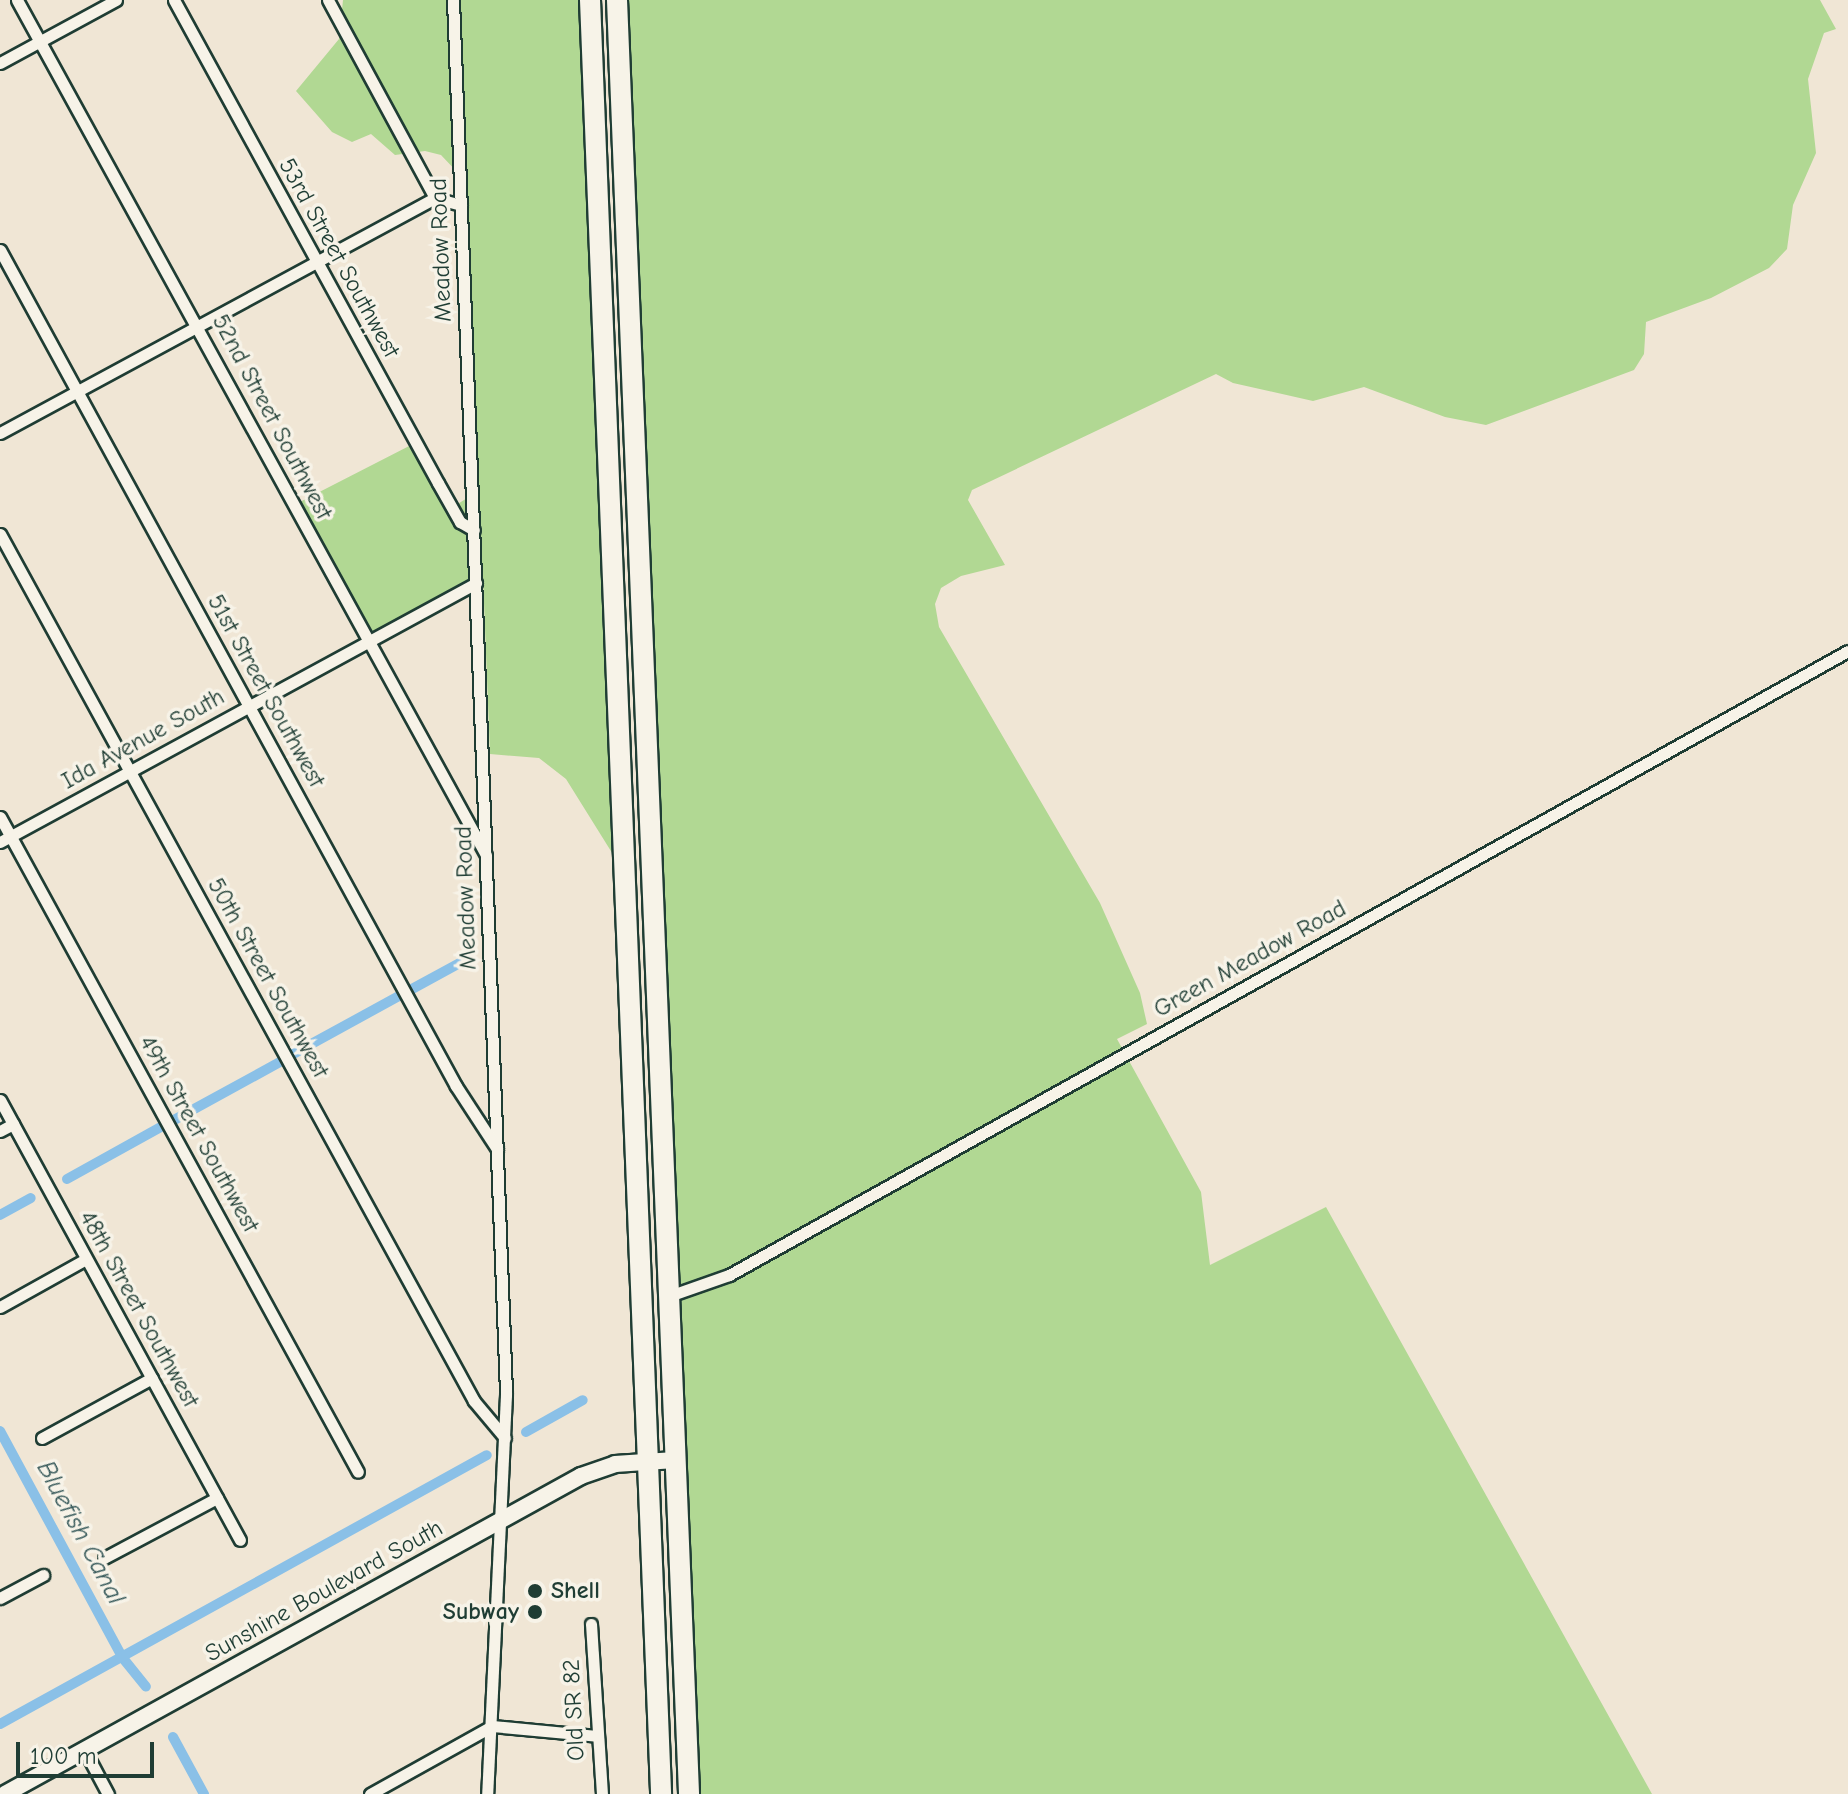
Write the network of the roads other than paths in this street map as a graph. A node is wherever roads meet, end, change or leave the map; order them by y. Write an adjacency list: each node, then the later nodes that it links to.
1 (17, 0): 8 (street, 52nd Street Southwest)
2 (116, 0): 8 (street)
3 (174, 0): 15 (street, 53rd Street Southwest)
4 (328, 0): 12 (street)
5 (453, 0): 13 (street, Meadow Road)
6 (590, 0): 11 (highway)
7 (617, 0): 10 (highway)
8 (40, 41): 9 (street); 16 (street, 52nd Street Southwest)
9 (0, 63)
10 (624, 162): 11 (highway); 34 (highway)
11 (596, 163): 40 (highway)
12 (435, 198): 13 (street); 15 (street)
13 (461, 205): 19 (street, Meadow Road)
14 (0, 250): 17 (street, 51st Street Southwest)
15 (315, 261): 16 (street); 19 (street, 53rd Street Southwest)
16 (197, 325): 17 (street); 22 (street, 52nd Street Southwest)
17 (78, 391): 18 (street); 24 (street, 51st Street Southwest)
18 (0, 433)
19 (474, 530): 21 (street, Meadow Road)
20 (0, 534): 25 (street, 50th Street Southwest)
21 (476, 583): 22 (street, Ida Avenue South); 28 (street, Meadow Road)
22 (368, 641): 24 (street, Ida Avenue South); 28 (street, 52nd Street Southwest)
23 (1848, 651): 34 (street, Green Meadow Road)
24 (249, 706): 25 (street, Ida Avenue South); 32 (street, 51st Street Southwest)
25 (130, 771): 27 (street, Ida Avenue South); 38 (street, 50th Street Southwest)
26 (0, 817): 27 (street, 49th Street Southwest)
27 (5, 839): 41 (street, 49th Street Southwest)
28 (486, 857): 32 (street, Meadow Road)
29 (0, 1100): 30 (street, 48th Street Southwest)
30 (13, 1124): 31 (street); 33 (street, 48th Street Southwest)
31 (0, 1131)
32 (497, 1149): 38 (street, Meadow Road)
33 (86, 1259): 35 (street); 36 (street, 48th Street Southwest)
34 (669, 1296): 39 (highway)
35 (0, 1307)
36 (152, 1378): 37 (street); 42 (street, 48th Street Southwest)
37 (42, 1438)
38 (505, 1438): 43 (street, Meadow Road)
39 (675, 1460): 40 (street, Sunshine Boulevard South); 58 (highway)
40 (647, 1462): 43 (street, Sunshine Boulevard South); 57 (highway)
41 (358, 1472)
42 (217, 1498): 44 (street, 48th Street Southwest); 45 (street)
43 (502, 1520): 49 (street, Meadow Road); 51 (street, Sunshine Boulevard South)
44 (240, 1540)
45 (104, 1558)
46 (43, 1575): 47 (street)
47 (0, 1598)
48 (591, 1624): 50 (street, Old SR 82)
49 (492, 1726): 50 (street); 54 (street); 55 (street, Meadow Road)
50 (597, 1736): 56 (street, Old SR 82)
51 (85, 1751): 52 (street, Sunshine Boulevard South); 53 (street)
52 (5, 1794)
53 (108, 1794)
54 (370, 1794)
55 (487, 1794)
56 (602, 1794)
57 (661, 1794)
58 (689, 1794)

